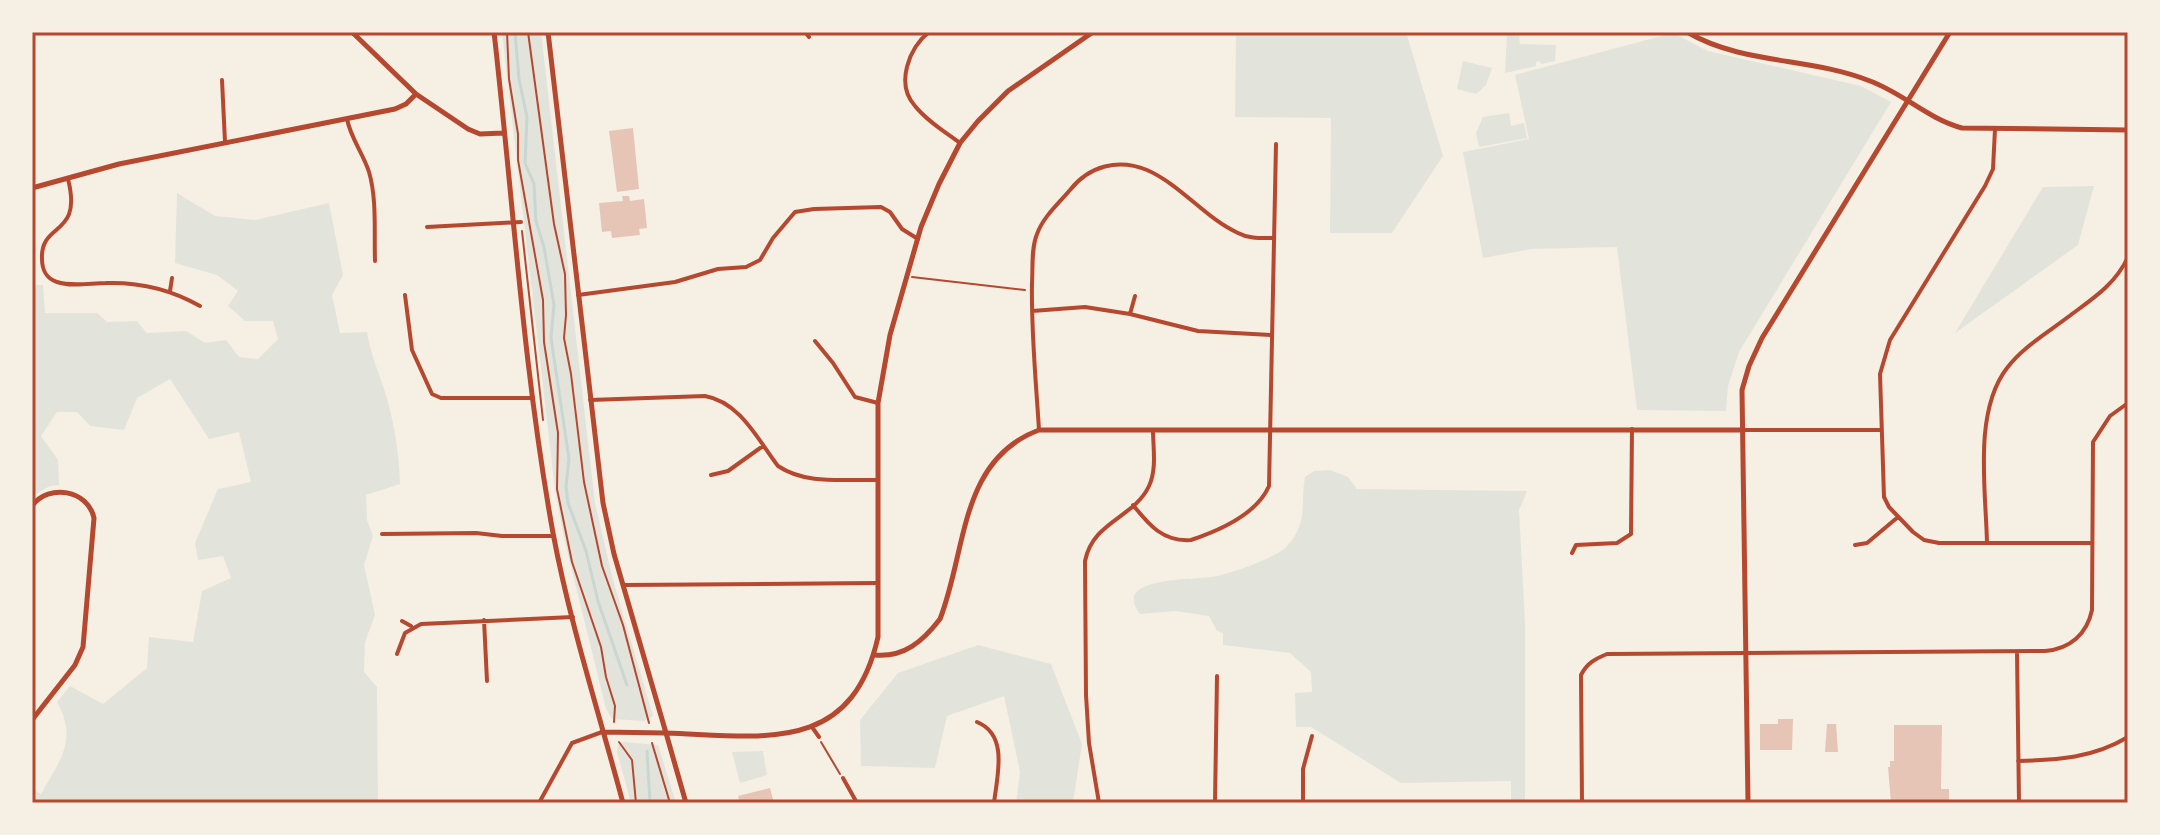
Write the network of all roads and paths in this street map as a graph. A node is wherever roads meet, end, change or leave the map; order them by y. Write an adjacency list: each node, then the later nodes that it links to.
1 (42, 32): 2 (street); 13 (street)
2 (76, 32)
3 (352, 32): 16 (street)
4 (494, 32): 21 (street)
5 (507, 32): 86 (path)
6 (528, 32): 88 (path)
7 (548, 32): 41 (street)
8 (805, 32): 14 (street)
9 (929, 32): 22 (street)
10 (1093, 32): 22 (street)
11 (1687, 32): 17 (street)
12 (1950, 32): 17 (street)
13 (32, 33)
14 (809, 37)
15 (222, 80): 24 (street)
16 (416, 94): 18 (street); 21 (street)
17 (1908, 101): 19 (street); 57 (street)
18 (347, 119): 24 (street); 35 (street)
19 (1995, 129): 20 (street); 58 (street)
20 (2128, 130)
21 (503, 133): 30 (street)
22 (960, 143): 33 (street)
23 (1276, 144): 32 (street)
24 (225, 145): 27 (street)
25 (512, 157): 26 (path)
26 (514, 169)
27 (68, 179): 28 (street); 38 (street)
28 (32, 188)
29 (521, 222): 30 (street); 52 (path)
30 (513, 223): 31 (street); 48 (street)
31 (427, 227)
32 (1274, 238): 39 (street); 46 (street)
33 (918, 239): 36 (street); 41 (street)
34 (2128, 257): 68 (street)
35 (375, 261)
36 (907, 277): 39 (path); 50 (street)
37 (172, 278): 38 (street)
38 (170, 291): 43 (street)
39 (1032, 291): 44 (street)
40 (405, 295): 48 (street)
41 (578, 295): 49 (street)
42 (1135, 296): 45 (street)
43 (200, 306)
44 (1032, 311): 45 (street); 56 (street)
45 (1130, 314): 46 (street)
46 (1271, 335): 54 (street)
47 (815, 341): 50 (street)
48 (533, 398): 67 (street)
49 (590, 400): 59 (street); 74 (street)
50 (878, 403): 61 (street)
51 (2128, 403): 69 (street)
52 (544, 427)
53 (1153, 428): 54 (street); 56 (street); 63 (street)
54 (1270, 428): 55 (street); 63 (street)
55 (1632, 429): 57 (street); 72 (street)
56 (1039, 430): 82 (street)
57 (1742, 430): 58 (street); 79 (street)
58 (1881, 430): 65 (street)
59 (763, 446): 60 (street); 61 (street)
60 (711, 475)
61 (876, 480): 73 (street)
62 (552, 483): 71 (path)
63 (1133, 505): 106 (street)
64 (32, 506): 85 (street)
65 (1898, 517): 68 (street); 70 (street)
66 (382, 534): 67 (street)
67 (553, 536): 75 (street)
68 (1987, 543): 69 (street)
69 (2092, 543): 80 (street)
70 (1855, 545)
71 (563, 548)
72 (1572, 553)
73 (877, 583): 74 (street); 82 (street)
74 (624, 585): 91 (street)
75 (573, 617): 76 (street); 90 (street)
76 (484, 620): 78 (street); 84 (street)
77 (402, 621): 78 (street)
78 (414, 626): 81 (street)
79 (1745, 651): 80 (street); 109 (street); 110 (street)
80 (2017, 652): 97 (street)
81 (397, 654)
82 (874, 655): 89 (street)
83 (1217, 676): 107 (street)
84 (487, 681)
85 (32, 720)
86 (614, 722)
87 (977, 722): 105 (street)
88 (649, 723)
89 (812, 727): 91 (street); 93 (street)
90 (602, 732): 91 (street); 99 (street); 100 (street)
91 (666, 733): 103 (street)
92 (1312, 736): 108 (street)
93 (819, 737): 98 (path)
94 (2128, 737): 97 (street)
95 (619, 742): 101 (path)
96 (652, 743): 102 (path)
97 (2018, 761): 111 (street)
98 (843, 778): 104 (street)
99 (539, 803)
100 (623, 803)
101 (636, 803)
102 (670, 803)
103 (686, 803)
104 (857, 803)
105 (994, 803)
106 (1099, 803)
107 (1215, 803)
108 (1303, 803)
109 (1582, 803)
110 (1748, 803)
111 (2019, 803)

